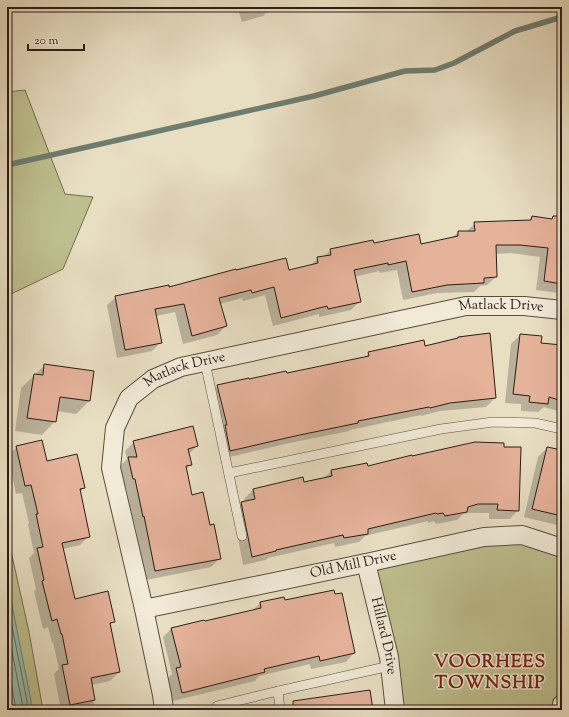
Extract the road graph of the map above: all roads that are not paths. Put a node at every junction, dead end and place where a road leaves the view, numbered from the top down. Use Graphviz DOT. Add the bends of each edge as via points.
graph roads {
  1 [pos="562,310"];
  2 [pos="205,362"];
  3 [pos="562,429"];
  4 [pos="229,473"];
  5 [pos="242,536"];
  6 [pos="562,548"];
  7 [pos="366,563"];
  8 [pos="144,609"];
  9 [pos="390,666"];
  10 [pos="278,691"];
  11 [pos="562,704"];
  12 [pos="217,706"];
  13 [pos="164,710"];
  14 [pos="280,710"];
  15 [pos="395,710"];
  16 [pos="561,710"];
  1 -- 2 [label="street, Matlack Drive" via="524,306 466,306"];
  2 -- 4 [label="lane"];
  2 -- 8 [label="street, Matlack Drive" via="181,367 152,378 129,398 115,428 111,468"];
  3 -- 4 [label="lane" via="535,423 493,422 441,429"];
  4 -- 5 [label="lane"];
  6 -- 7 [label="street, Old Mill Drive" via="522,535 484,537"];
  7 -- 8 [label="street, Old Mill Drive"];
  7 -- 9 [label="street, Hillard Drive"];
  8 -- 13 [label="street, Matlack Drive"];
  9 -- 10 [label="lane"];
  9 -- 15 [label="street, Hillard Drive"];
  10 -- 12 [label="lane"];
  10 -- 14 [label="lane"];
  11 -- 16 [label="street"];
}
